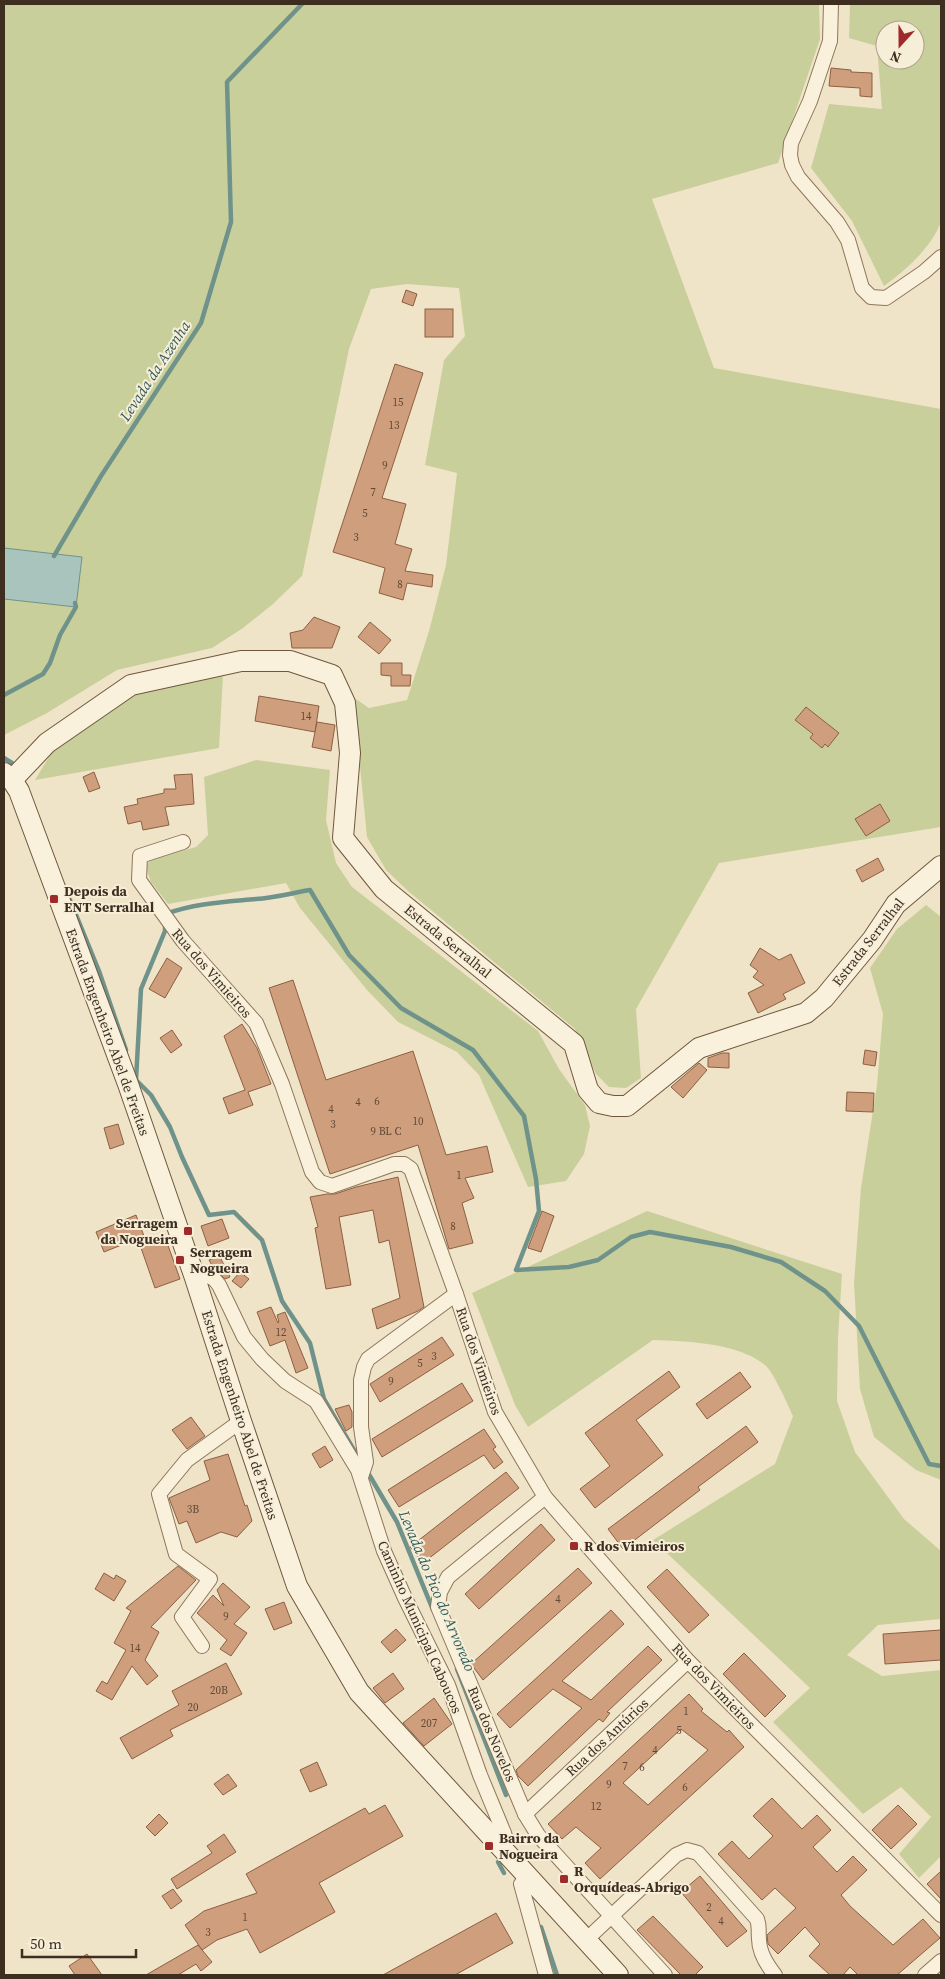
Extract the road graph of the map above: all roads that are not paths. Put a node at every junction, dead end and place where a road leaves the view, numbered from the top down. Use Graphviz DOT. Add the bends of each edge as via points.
graph roads {
  1 [pos="831,4"];
  2 [pos="941,257"];
  3 [pos="12,775"];
  4 [pos="184,842"];
  5 [pos="941,866"];
  6 [pos="195,1278"];
  7 [pos="456,1294"];
  8 [pos="241,1421"];
  9 [pos="361,1477"];
  10 [pos="545,1497"];
  11 [pos="202,1646"];
  12 [pos="688,1661"];
  13 [pos="525,1814"];
  14 [pos="503,1850"];
  15 [pos="527,1877"];
  16 [pos="941,1915"];
  17 [pos="610,1917"];
  18 [pos="586,1940"];
  19 [pos="941,1961"];
  20 [pos="546,1975"];
  21 [pos="618,1975"];
  22 [pos="665,1975"];
  23 [pos="775,1975"];
  24 [pos="925,1975"];
  1 -- 2 [label="street" via="830,41 810,101 791,143 792,165 798,178 837,222 848,240 862,288 871,297 886,298"];
  3 -- 5 [label="main road, Estrada Serralhal" via="47,743 131,685 241,661 290,661 332,675 345,703 350,753 343,838 384,889 574,1044 588,1090 599,1102 613,1106 627,1106 700,1048 806,1013 824,998 872,940 896,904"];
  3 -- 6 [label="main road, Estrada Engenheiro Abel de Freitas" via="128,1084"];
  4 -- 7 [label="street, Rua dos Vimieiros" via="140,856 139,880 183,941 256,1023 282,1084 312,1172 320,1182 332,1186 394,1164 404,1164 411,1169"];
  6 -- 8 [label="main road, Estrada Engenheiro Abel de Freitas"];
  6 -- 9 [label="street, Caminho Municipal Caboucos" via="206,1275 214,1278 244,1337 285,1381 316,1401"];
  7 -- 9 [label="street" via="368,1359 361,1380 361,1427 366,1462"];
  7 -- 10 [label="street, Rua dos Vimieiros" via="495,1412"];
  8 -- 11 [label="street" via="187,1460 159,1494 176,1554 210,1579 182,1617"];
  8 -- 14 [label="main road, Estrada Engenheiro Abel de Freitas" via="296,1586 359,1692"];
  9 -- 14 [label="street, Caminho Municipal Caboucos" via="384,1551 448,1685 504,1833"];
  10 -- 12 [label="street, Rua dos Vimieiros"];
  10 -- 13 [label="street, Rua dos Novelos" via="448,1577 440,1592 438,1607"];
  12 -- 13 [label="street, Rua dos Antúrios"];
  12 -- 16 [label="street, Rua dos Vimieiros"];
  13 -- 17 [label="street, Rua dos Novelos" via="538,1835"];
  14 -- 15 [label="main road, Estrada Engenheiro Abel de Freitas"];
  15 -- 18 [label="main road, Estrada Engenheiro Abel de Freitas"];
  15 -- 20 [label="street" via="521,1884"];
  17 -- 18 [label="street"];
  17 -- 22 [label="street, Rua dos Novelos"];
  17 -- 23 [label="street" via="676,1855 687,1850 698,1854 757,1919 762,1955"];
  18 -- 21 [label="main road, Estrada Engenheiro Abel de Freitas"];
  19 -- 24 [label="street"];
}
